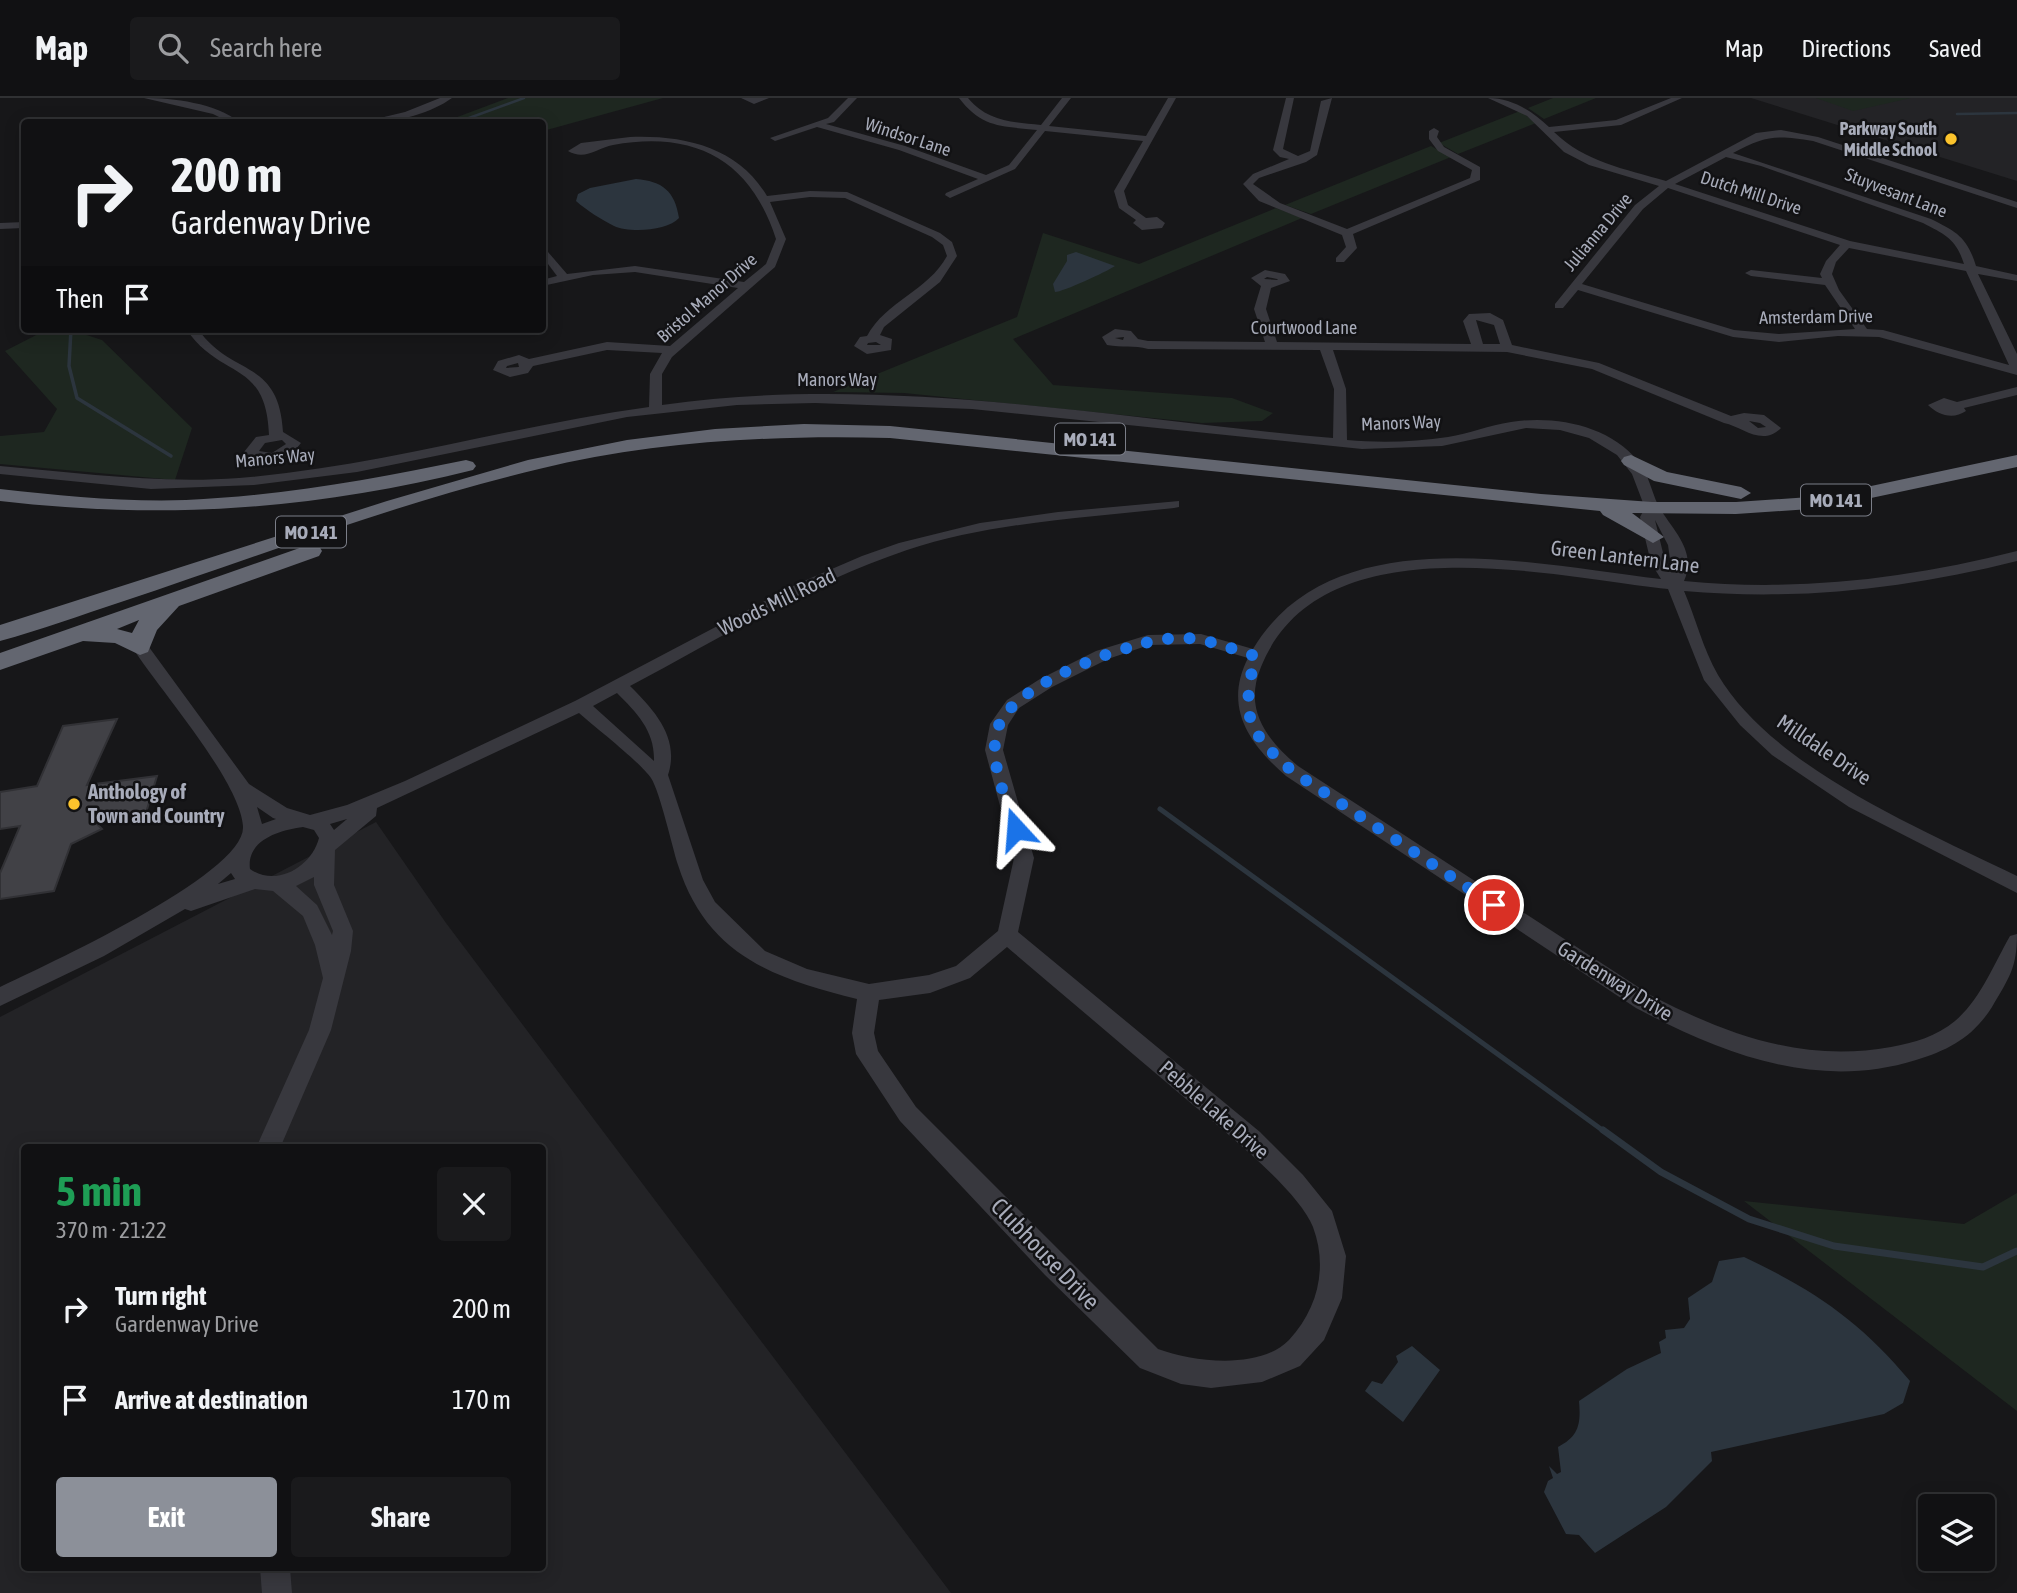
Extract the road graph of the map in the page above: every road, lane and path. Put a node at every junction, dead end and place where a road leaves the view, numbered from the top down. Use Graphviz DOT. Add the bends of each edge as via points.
graph roads {
  1 [pos="148,98"];
  2 [pos="448,98"];
  3 [pos="745,98"];
  4 [pos="765,98"];
  5 [pos="853,98"];
  6 [pos="963,98"];
  7 [pos="1067,98"];
  8 [pos="1172,98"];
  9 [pos="1290,98"];
  10 [pos="1328,98"];
  11 [pos="1492,98"];
  12 [pos="1678,98"];
  13 [pos="979,116"];
  14 [pos="229,119"];
  15 [pos="383,119"];
  16 [pos="992,121"];
  17 [pos="818,125"];
  18 [pos="1045,129"];
  19 [pos="1441,129"];
  20 [pos="1548,130"];
  21 [pos="775,138"];
  22 [pos="1150,139"];
  23 [pos="593,147"];
  24 [pos="1723,153"];
  25 [pos="1303,160"];
  26 [pos="988,179"];
  27 [pos="1666,184"];
  28 [pos="950,195"];
  29 [pos="762,200"];
  30 [pos="2017,205"];
  31 [pos="1142,219"];
  32 [pos="21,225"];
  33 [pos="0,226"];
  34 [pos="1346,233"];
  35 [pos="1847,244"];
  36 [pos="546,253"];
  37 [pos="1339,260"];
  38 [pos="1972,271"];
  39 [pos="1751,273"];
  40 [pos="564,278"];
  41 [pos="2017,278"];
  42 [pos="546,282"];
  43 [pos="1828,282"];
  44 [pos="1267,284"];
  45 [pos="747,286"];
  46 [pos="1576,286"];
  47 [pos="1559,306"];
  48 [pos="1863,332"];
  49 [pos="195,333"];
  50 [pos="872,338"];
  51 [pos="1131,341"];
  52 [pos="1272,345"];
  53 [pos="1325,345"];
  54 [pos="1478,346"];
  55 [pos="1507,348"];
  56 [pos="671,351"];
  57 [pos="528,363"];
  58 [pos="2017,371"];
  59 [pos="2017,391"];
  60 [pos="1956,406"];
  61 [pos="655,409"];
  62 [pos="1741,421"];
  63 [pos="275,436"];
  64 [pos="1340,443"];
  65 [pos="2017,444"];
  66 [pos="627,446"];
  67 [pos="533,452"];
  68 [pos="270,457"];
  69 [pos="2017,461"];
  70 [pos="1634,466"];
  71 [pos="0,470"];
  72 [pos="265,480"];
  73 [pos="1741,493"];
  74 [pos="0,495"];
  75 [pos="1602,498"];
  76 [pos="1650,501"];
  77 [pos="1174,503"];
  78 [pos="1706,509"];
  79 [pos="1662,536"];
  80 [pos="2017,556"];
  81 [pos="1674,585"];
  82 [pos="176,601"];
  83 [pos="0,618"];
  84 [pos="0,634"];
  85 [pos="67,640"];
  86 [pos="140,648"];
  87 [pos="1255,656"];
  88 [pos="0,662"];
  89 [pos="619,685"];
  90 [pos="581,705"];
  91 [pos="659,775"];
  92 [pos="409,786"];
  93 [pos="242,789"];
  94 [pos="308,820"];
  95 [pos="246,845"];
  96 [pos="327,849"];
  97 [pos="254,882"];
  98 [pos="276,883"];
  99 [pos="2017,885"];
  100 [pos="151,919"];
  101 [pos="1007,935"];
  102 [pos="2017,942"];
  103 [pos="333,976"];
  104 [pos="869,993"];
  105 [pos="0,997"];
  106 [pos="270,1144"];
  107 [pos="1315,1331"];
  108 [pos="275,1571"];
  109 [pos="277,1593"];
  1 -- 14 [label="street"];
  2 -- 15 [label="street"];
  3 -- 4 [label="street"];
  5 -- 17 [label="street" via="838,116"];
  6 -- 13 [label="street"];
  7 -- 18 [label="street"];
  8 -- 22 [label="street"];
  9 -- 25 [label="street" via="1278,150"];
  10 -- 25 [label="street" via="1317,149"];
  11 -- 20 [label="street, Dutch Mill Drive" via="1530,114"];
  12 -- 20 [label="street" via="1611,125"];
  13 -- 16 [label="street"];
  13 -- 16 [label="street" via="968,122"];
  16 -- 18 [label="street"];
  17 -- 21 [label="street"];
  17 -- 26 [label="street, Windsor Lane"];
  18 -- 22 [label="street"];
  18 -- 26 [label="street" via="1012,167"];
  19 -- 34 [label="street" via="1432,137 1435,145 1477,169 1479,176"];
  20 -- 27 [label="street, Dutch Mill Drive" via="1582,159"];
  22 -- 31 [label="street" via="1119,191 1123,206"];
  23 -- 29 [label="street, Bristol Manor Drive" via="630,139 687,145 731,162 749,177"];
  24 -- 27 [label="street, Julianna Drive"];
  24 -- 30 [label="street, Julianna Drive" via="1759,135 1815,139"];
  24 -- 38 [label="street, Stuyvesant Lane" via="1939,227 1964,246"];
  25 -- 34 [label="street" via="1256,176 1249,189 1266,201"];
  26 -- 28 [label="street"];
  27 -- 35 [label="street, Dutch Mill Drive"];
  27 -- 46 [label="street, Julianna Drive" via="1639,207"];
  29 -- 45 [label="street, Bristol Manor Drive" via="780,243 771,265"];
  29 -- 50 [label="street" via="847,195 948,244 952,256 946,269 886,318"];
  32 -- 33 [label="street"];
  34 -- 37 [label="street" via="1352,248"];
  35 -- 38 [label="street, Dutch Mill Drive"];
  35 -- 43 [label="street" via="1827,268"];
  36 -- 40 [label="street"];
  38 -- 41 [label="street, Dutch Mill Drive"];
  38 -- 58 [label="street, Stuyvesant Lane"];
  39 -- 43 [label="street"];
  40 -- 42 [label="street"];
  40 -- 45 [label="street" via="654,270"];
  43 -- 48 [label="street"];
  44 -- 52 [label="street" via="1260,309"];
  45 -- 56 [label="street, Bristol Manor Drive"];
  46 -- 47 [label="street, Julianna Drive"];
  46 -- 48 [label="street, Amsterdam Drive" via="1754,337"];
  48 -- 58 [label="street, Amsterdam Drive"];
  49 -- 63 [label="street" via="208,349 246,370 265,387 276,411"];
  51 -- 52 [label="street, Courtwood Lane" via="1148,345"];
  52 -- 53 [label="street, Courtwood Lane"];
  53 -- 54 [label="street, Courtwood Lane"];
  53 -- 64 [label="street" via="1340,388"];
  54 -- 55 [label="street, Courtwood Lane"];
  54 -- 55 [label="street" via="1469,321 1483,315 1499,323"];
  55 -- 62 [label="street, Courtwood Lane" via="1595,366"];
  56 -- 57 [label="street" via="607,346"];
  56 -- 61 [label="street, Bristol Manor Drive" via="656,374"];
  59 -- 60 [label="street"];
  61 -- 64 [label="street, Manors Way" via="735,401 874,399"];
  61 -- 72 [label="street, Manors Way" via="366,466"];
  63 -- 68 [label="street" via="289,437 293,443"];
  63 -- 68 [label="street" via="251,448 253,455"];
  64 -- 70 [label="street, Manors Way" via="1425,444 1536,424 1563,426 1598,437"];
  65 -- 73 [label="highway, MO 141" via="1860,479"];
  66 -- 75 [label="highway, MO 141" via="761,432 890,432"];
  66 -- 82 [label="highway" via="506,480"];
  66 -- 84 [label="highway, MO 141" via="535,464 442,490"];
  67 -- 74 [label="highway" via="349,489 227,504 103,505"];
  67 -- 75 [label="highway, MO 141" via="624,434 712,424 884,420"];
  67 -- 83 [label="highway, MO 141" via="424,482"];
  68 -- 72 [label="street"];
  69 -- 78 [label="highway, MO 141" via="1838,500"];
  70 -- 73 [label="highway" via="1669,479"];
  70 -- 75 [label="highway" via="1629,484"];
  70 -- 76 [label="street"];
  71 -- 72 [label="street, Manors Way" via="148,484"];
  73 -- 76 [label="highway, MO 141"];
  75 -- 76 [label="highway, MO 141"];
  75 -- 79 [label="highway"];
  76 -- 78 [label="highway, MO 141"];
  76 -- 79 [label="street, Milldale Drive" via="1647,517"];
  77 -- 89 [label="street, Woods Mill Road" via="1033,519 874,556 723,626"];
  78 -- 79 [label="highway"];
  79 -- 81 [label="street, Milldale Drive" via="1661,568"];
  80 -- 81 [label="street, Green Lantern Lane" via="1852,589 1755,591"];
  81 -- 87 [label="street, Green Lantern Lane" via="1477,562 1397,568 1314,596 1280,623"];
  81 -- 99 [label="street, Milldale Drive" via="1702,664 1759,733 1843,794"];
  82 -- 85 [label="highway"];
  82 -- 86 [label="highway" via="146,626"];
  85 -- 86 [label="highway" via="116,635"];
  85 -- 88 [label="highway"];
  86 -- 93 [label="street"];
  87 -- 101 [label="street" via="1201,639 1148,640 1102,655 1013,704 999,724 994,750 1024,858"];
  87 -- 102 [label="street, Gardenway Drive" via="1247,694 1254,732 1292,771 1644,1002 1723,1041 1804,1062 1859,1064 1914,1051 1966,1026"];
  89 -- 90 [label="street, Woods Mill Road"];
  89 -- 91 [label="street" via="648,712 657,728 665,762"];
  90 -- 91 [label="street"];
  90 -- 92 [label="street, Woods Mill Road"];
  91 -- 104 [label="street" via="693,880 708,908 729,931 758,957 804,978"];
  92 -- 94 [label="street, Woods Mill Road" via="354,811"];
  92 -- 96 [label="street, Woods Mill Road" via="361,816"];
  93 -- 94 [label="street" via="280,813"];
  93 -- 95 [label="street" via="253,827"];
  94 -- 95 [label="street" via="269,828"];
  94 -- 96 [label="street" via="326,830"];
  95 -- 97 [label="street" via="239,858 241,873"];
  95 -- 100 [label="street" via="213,879"];
  96 -- 98 [label="street" via="311,869"];
  96 -- 103 [label="street" via="324,884 343,931"];
  97 -- 98 [label="street"];
  97 -- 100 [label="street"];
  98 -- 103 [label="street" via="301,897 312,912"];
  100 -- 105 [label="street"];
  101 -- 104 [label="street" via="963,972 930,984"];
  101 -- 107 [label="street, Pebble Lake Drive" via="1252,1140 1309,1201 1323,1219 1333,1256 1329,1298"];
  103 -- 106 [label="street" via="320,1030"];
  104 -- 107 [label="street, Clubhouse Drive" via="863,1033 867,1055 908,1114 1149,1359 1203,1374 1262,1369 1291,1357"];
  108 -- 109 [label="street"];
}
